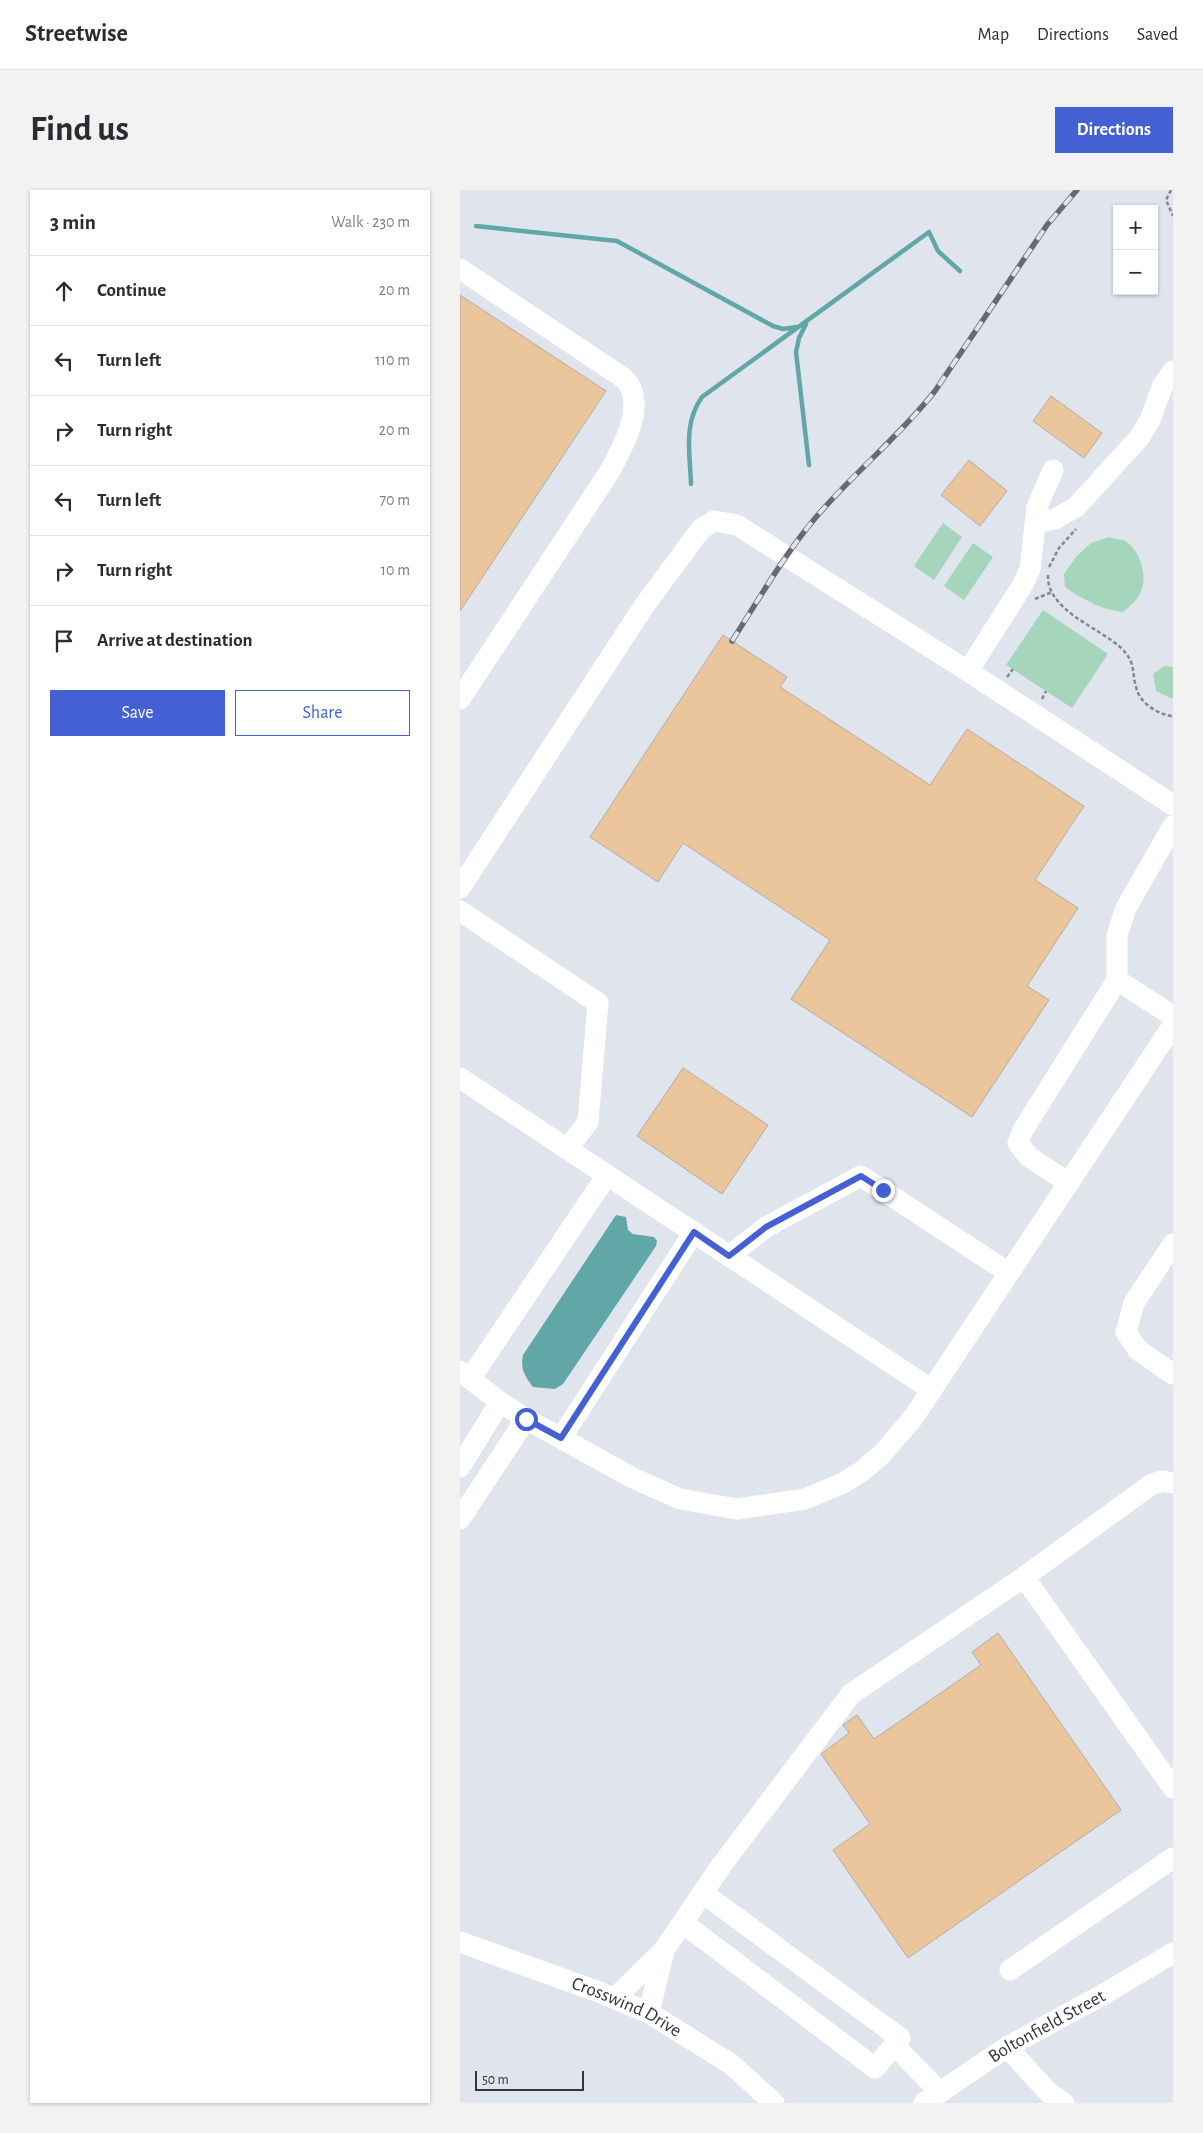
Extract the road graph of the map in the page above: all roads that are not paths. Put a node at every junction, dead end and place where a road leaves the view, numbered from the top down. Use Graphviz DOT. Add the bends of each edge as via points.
graph roads {
  1 [pos="460,269"];
  2 [pos="1173,371"];
  3 [pos="1053,470"];
  4 [pos="1035,523"];
  5 [pos="968,671"];
  6 [pos="460,699"];
  7 [pos="1173,804"];
  8 [pos="1173,826"];
  9 [pos="460,888"];
  10 [pos="460,911"];
  11 [pos="1117,980"];
  12 [pos="1173,1016"];
  13 [pos="1173,1025"];
  14 [pos="460,1078"];
  15 [pos="567,1149"];
  16 [pos="607,1176"];
  17 [pos="1069,1183"];
  18 [pos="694,1232"];
  19 [pos="1173,1244"];
  20 [pos="729,1256"];
  21 [pos="1009,1273"];
  22 [pos="1173,1374"];
  23 [pos="465,1375"];
  24 [pos="932,1390"];
  25 [pos="500,1402"];
  26 [pos="526,1419"];
  27 [pos="561,1438"];
  28 [pos="460,1467"];
  29 [pos="1173,1483"];
  30 [pos="460,1520"];
  31 [pos="1024,1577"];
  32 [pos="1173,1788"];
  33 [pos="1173,1858"];
  34 [pos="703,1893"];
  35 [pos="683,1923"];
  36 [pos="460,1942"];
  37 [pos="664,1950"];
  38 [pos="1173,1953"];
  39 [pos="1010,1970"];
  40 [pos="615,1998"];
  41 [pos="649,2012"];
  42 [pos="894,2046"];
  43 [pos="1007,2047"];
  44 [pos="932,2097"];
  45 [pos="1049,2100"];
  46 [pos="774,2103"];
  1 -- 6 [label="street" via="613,371 627,382 633,393 633,411 626,440 610,471"];
  2 -- 4 [label="street" via="1162,387 1150,420 1139,438 1076,507 1055,519"];
  3 -- 4 [label="street" via="1037,506"];
  4 -- 5 [label="street" via="1030,569"];
  5 -- 7 [label="street"];
  5 -- 9 [label="street" via="737,525 714,521 701,529 644,606"];
  8 -- 11 [label="street" via="1126,908 1117,935"];
  10 -- 15 [label="street" via="598,1003 588,1122"];
  11 -- 12 [label="street"];
  11 -- 17 [label="street" via="1018,1143 1028,1156"];
  13 -- 17 [label="street"];
  14 -- 15 [label="street"];
  15 -- 16 [label="street"];
  16 -- 18 [label="street"];
  16 -- 23 [label="street"];
  17 -- 21 [label="street"];
  18 -- 20 [label="street"];
  18 -- 27 [label="street"];
  19 -- 22 [label="street" via="1134,1303 1126,1332 1138,1350"];
  20 -- 21 [label="street" via="766,1227 861,1176"];
  20 -- 24 [label="street"];
  21 -- 24 [label="street"];
  23 -- 25 [label="street"];
  24 -- 27 [label="street" via="882,1454 843,1483 805,1499 737,1509 680,1499 633,1478"];
  25 -- 26 [label="street"];
  25 -- 28 [label="street"];
  26 -- 27 [label="street"];
  26 -- 30 [label="street"];
  29 -- 31 [label="street" via="1164,1480 1152,1484"];
  31 -- 32 [label="street"];
  31 -- 34 [label="street" via="851,1694"];
  33 -- 39 [label="street"];
  34 -- 35 [label="street"];
  34 -- 42 [label="street" via="900,2038"];
  35 -- 37 [label="street"];
  35 -- 42 [label="street" via="875,2068"];
  36 -- 40 [label="street, Crosswind Drive"];
  37 -- 40 [label="street"];
  37 -- 41 [label="street"];
  38 -- 43 [label="street, Boltonfield Street"];
  40 -- 41 [label="street, Crosswind Drive"];
  41 -- 46 [label="street, Crosswind Drive" via="730,2064"];
  42 -- 44 [label="street"];
  43 -- 44 [label="street, Boltonfield Street"];
  43 -- 45 [label="street"];
}
